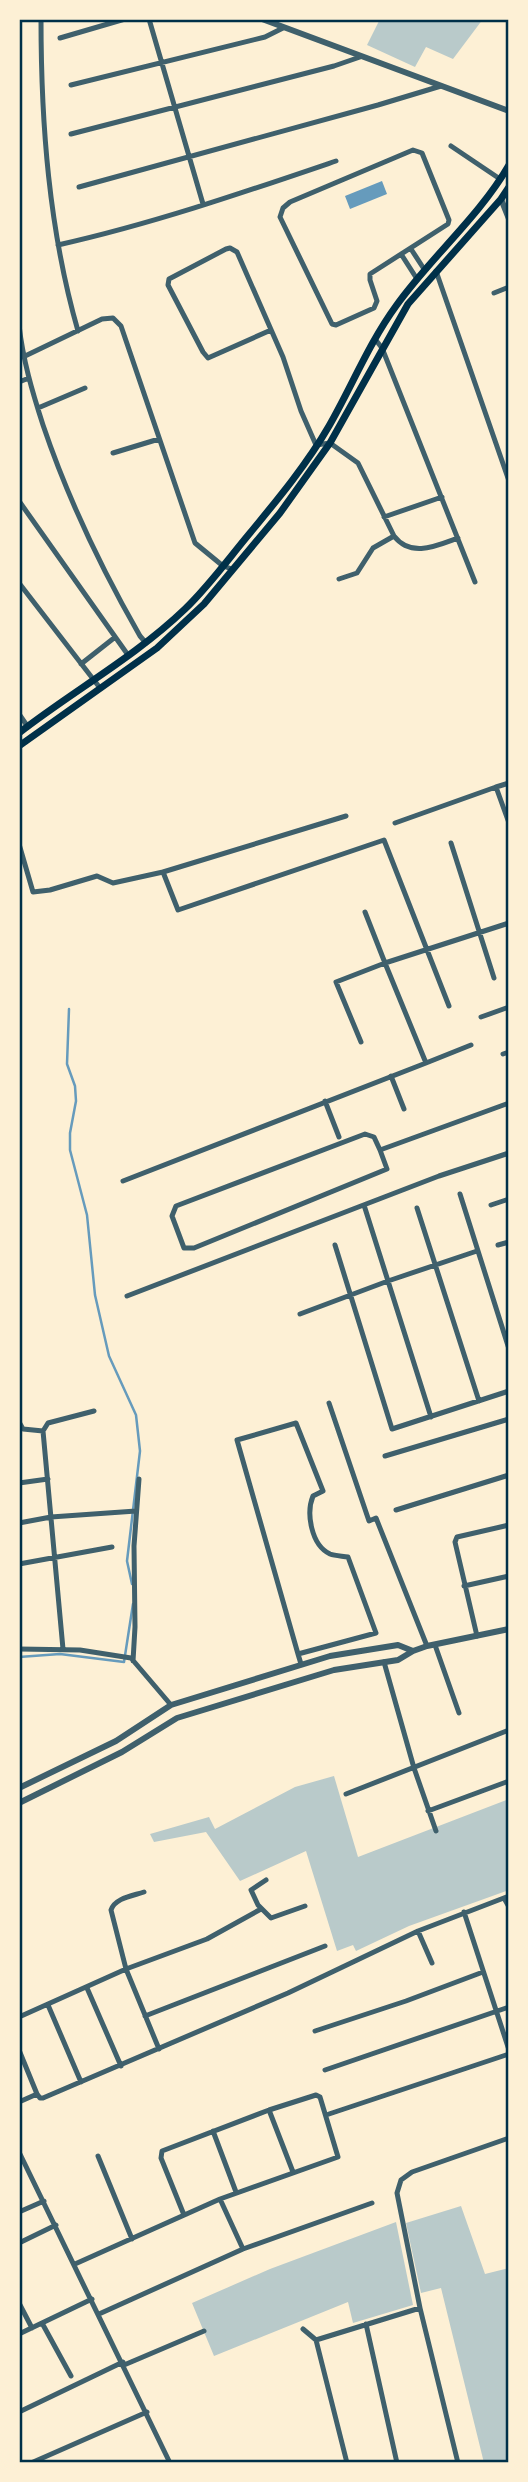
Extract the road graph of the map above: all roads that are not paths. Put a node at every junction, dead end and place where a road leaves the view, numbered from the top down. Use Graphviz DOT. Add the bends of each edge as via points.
graph roads {
  1 [pos="41,19"];
  2 [pos="125,19"];
  3 [pos="149,19"];
  4 [pos="262,19"];
  5 [pos="283,28"];
  6 [pos="60,38"];
  7 [pos="360,57"];
  8 [pos="161,63"];
  9 [pos="71,85"];
  10 [pos="441,86"];
  11 [pos="174,107"];
  12 [pos="509,110"];
  13 [pos="71,134"];
  14 [pos="451,146"];
  15 [pos="188,158"];
  16 [pos="336,161"];
  17 [pos="509,165"];
  18 [pos="500,179"];
  19 [pos="79,187"];
  20 [pos="509,187"];
  21 [pos="501,199"];
  22 [pos="203,204"];
  23 [pos="509,219"];
  24 [pos="58,246"];
  25 [pos="411,249"];
  26 [pos="401,254"];
  27 [pos="424,269"];
  28 [pos="436,271"];
  29 [pos="417,279"];
  30 [pos="509,287"];
  31 [pos="494,293"];
  32 [pos="19,325"];
  33 [pos="271,330"];
  34 [pos="78,331"];
  35 [pos="374,339"];
  36 [pos="382,348"];
  37 [pos="23,357"];
  38 [pos="29,378"];
  39 [pos="19,382"];
  40 [pos="85,388"];
  41 [pos="38,408"];
  42 [pos="159,439"];
  43 [pos="330,443"];
  44 [pos="316,444"];
  45 [pos="113,453"];
  46 [pos="509,481"];
  47 [pos="442,497"];
  48 [pos="19,501"];
  49 [pos="384,517"];
  50 [pos="394,536"];
  51 [pos="458,538"];
  52 [pos="223,566"];
  53 [pos="232,569"];
  54 [pos="339,579"];
  55 [pos="475,582"];
  56 [pos="19,583"];
  57 [pos="114,638"];
  58 [pos="146,643"];
  59 [pos="128,655"];
  60 [pos="81,664"];
  61 [pos="93,679"];
  62 [pos="100,688"];
  63 [pos="19,715"];
  64 [pos="28,727"];
  65 [pos="19,733"];
  66 [pos="19,746"];
  67 [pos="509,783"];
  68 [pos="496,787"];
  69 [pos="346,816"];
  70 [pos="395,823"];
  71 [pos="509,823"];
  72 [pos="451,843"];
  73 [pos="19,844"];
  74 [pos="163,872"];
  75 [pos="365,912"];
  76 [pos="509,923"];
  77 [pos="479,933"];
  78 [pos="427,951"];
  79 [pos="385,963"];
  80 [pos="494,978"];
  81 [pos="449,1006"];
  82 [pos="509,1007"];
  83 [pos="481,1017"];
  84 [pos="361,1042"];
  85 [pos="471,1045"];
  86 [pos="426,1063"];
  87 [pos="391,1076"];
  88 [pos="326,1101"];
  89 [pos="509,1103"];
  90 [pos="404,1109"];
  91 [pos="340,1137"];
  92 [pos="380,1150"];
  93 [pos="509,1153"];
  94 [pos="123,1181"];
  95 [pos="460,1194"];
  96 [pos="509,1199"];
  97 [pos="364,1205"];
  98 [pos="491,1205"];
  99 [pos="417,1208"];
  100 [pos="509,1242"];
  101 [pos="335,1245"];
  102 [pos="498,1245"];
  103 [pos="477,1251"];
  104 [pos="436,1266"];
  105 [pos="388,1281"];
  106 [pos="351,1296"];
  107 [pos="127,1297"];
  108 [pos="300,1314"];
  109 [pos="509,1349"];
  110 [pos="509,1391"];
  111 [pos="479,1401"];
  112 [pos="329,1403"];
  113 [pos="94,1411"];
  114 [pos="431,1417"];
  115 [pos="509,1419"];
  116 [pos="19,1422"];
  117 [pos="43,1431"];
  118 [pos="385,1456"];
  119 [pos="509,1475"];
  120 [pos="48,1479"];
  121 [pos="139,1479"];
  122 [pos="19,1483"];
  123 [pos="396,1510"];
  124 [pos="133,1511"];
  125 [pos="51,1517"];
  126 [pos="19,1523"];
  127 [pos="509,1525"];
  128 [pos="112,1548"];
  129 [pos="55,1559"];
  130 [pos="19,1564"];
  131 [pos="509,1576"];
  132 [pos="464,1586"];
  133 [pos="509,1629"];
  134 [pos="376,1633"];
  135 [pos="477,1636"];
  136 [pos="431,1646"];
  137 [pos="379,1648"];
  138 [pos="19,1649"];
  139 [pos="63,1649"];
  140 [pos="412,1651"];
  141 [pos="298,1654"];
  142 [pos="132,1660"];
  143 [pos="384,1662"];
  144 [pos="301,1664"];
  145 [pos="171,1705"];
  146 [pos="459,1713"];
  147 [pos="177,1718"];
  148 [pos="509,1730"];
  149 [pos="414,1768"];
  150 [pos="509,1781"];
  151 [pos="19,1788"];
  152 [pos="346,1794"];
  153 [pos="19,1803"];
  154 [pos="428,1811"];
  155 [pos="436,1831"];
  156 [pos="266,1880"];
  157 [pos="144,1892"];
  158 [pos="506,1897"];
  159 [pos="305,1906"];
  160 [pos="509,1908"];
  161 [pos="261,1909"];
  162 [pos="464,1912"];
  163 [pos="418,1931"];
  164 [pos="325,1946"];
  165 [pos="432,1963"];
  166 [pos="126,1969"];
  167 [pos="483,1972"];
  168 [pos="87,1987"];
  169 [pos="48,2005"];
  170 [pos="509,2007"];
  171 [pos="496,2011"];
  172 [pos="145,2016"];
  173 [pos="19,2017"];
  174 [pos="315,2031"];
  175 [pos="159,2049"];
  176 [pos="19,2050"];
  177 [pos="509,2052"];
  178 [pos="121,2066"];
  179 [pos="325,2070"];
  180 [pos="81,2082"];
  181 [pos="37,2094"];
  182 [pos="19,2102"];
  183 [pos="269,2110"];
  184 [pos="329,2113"];
  185 [pos="213,2131"];
  186 [pos="509,2138"];
  187 [pos="19,2152"];
  188 [pos="98,2156"];
  189 [pos="293,2172"];
  190 [pos="236,2192"];
  191 [pos="220,2199"];
  192 [pos="44,2201"];
  193 [pos="373,2203"];
  194 [pos="19,2212"];
  195 [pos="184,2215"];
  196 [pos="56,2225"];
  197 [pos="132,2239"];
  198 [pos="19,2243"];
  199 [pos="243,2249"];
  200 [pos="75,2264"];
  201 [pos="92,2299"];
  202 [pos="19,2302"];
  203 [pos="420,2308"];
  204 [pos="99,2314"];
  205 [pos="42,2323"];
  206 [pos="366,2324"];
  207 [pos="32,2328"];
  208 [pos="303,2329"];
  209 [pos="204,2331"];
  210 [pos="19,2334"];
  211 [pos="316,2340"];
  212 [pos="123,2364"];
  213 [pos="71,2376"];
  214 [pos="19,2412"];
  215 [pos="147,2412"];
  216 [pos="31,2463"];
  217 [pos="170,2463"];
  218 [pos="347,2463"];
  219 [pos="397,2463"];
  220 [pos="458,2463"];
  1 -- 24 [label="street" via="45,146"];
  2 -- 6 [label="street"];
  3 -- 8 [label="street"];
  4 -- 5 [label="street"];
  5 -- 7 [label="street"];
  5 -- 8 [label="street" via="265,37"];
  7 -- 10 [label="street"];
  7 -- 11 [label="street"];
  8 -- 9 [label="street"];
  8 -- 11 [label="street"];
  10 -- 12 [label="street"];
  10 -- 15 [label="street"];
  11 -- 13 [label="street"];
  11 -- 15 [label="street"];
  14 -- 18 [label="street"];
  15 -- 19 [label="street"];
  15 -- 22 [label="street"];
  16 -- 22 [label="street"];
  17 -- 18 [label="main road"];
  18 -- 27 [label="main road"];
  20 -- 21 [label="main road"];
  21 -- 23 [label="street"];
  21 -- 28 [label="main road"];
  22 -- 24 [label="street"];
  24 -- 34 [label="street"];
  25 -- 26 [label="street"];
  25 -- 26 [label="street" via="449,220 418,150 283,208 280,217 332,324 374,308 377,301 370,274"];
  25 -- 27 [label="street"];
  26 -- 29 [label="street"];
  27 -- 29 [label="main road"];
  28 -- 36 [label="main road" via="408,304"];
  28 -- 46 [label="street"];
  29 -- 35 [label="main road"];
  30 -- 31 [label="street"];
  32 -- 37 [label="street"];
  33 -- 33 [label="street" via="208,358 168,285 169,279 234,249"];
  33 -- 44 [label="street"];
  34 -- 37 [label="street"];
  34 -- 42 [label="street" via="108,317 121,326"];
  35 -- 36 [label="street"];
  35 -- 44 [label="main road"];
  36 -- 43 [label="main road"];
  36 -- 47 [label="street"];
  37 -- 38 [label="street"];
  38 -- 39 [label="street"];
  38 -- 41 [label="street"];
  40 -- 41 [label="street"];
  41 -- 58 [label="street" via="67,491 102,570"];
  42 -- 45 [label="street"];
  42 -- 52 [label="street" via="195,543"];
  43 -- 44 [label="street"];
  43 -- 49 [label="street" via="358,463"];
  43 -- 53 [label="main road" via="280,513"];
  44 -- 52 [label="main road"];
  47 -- 49 [label="street"];
  47 -- 51 [label="street"];
  48 -- 57 [label="street"];
  49 -- 50 [label="street"];
  50 -- 51 [label="street" via="403,546 419,549"];
  50 -- 54 [label="street" via="373,548 357,573"];
  51 -- 55 [label="street"];
  52 -- 53 [label="street"];
  52 -- 58 [label="main road" via="186,608"];
  53 -- 62 [label="main road" via="158,648"];
  56 -- 60 [label="street"];
  57 -- 59 [label="street"];
  57 -- 60 [label="street"];
  58 -- 59 [label="main road"];
  59 -- 61 [label="main road"];
  60 -- 61 [label="street"];
  61 -- 62 [label="street"];
  61 -- 64 [label="main road"];
  62 -- 66 [label="main road"];
  63 -- 64 [label="street"];
  64 -- 65 [label="main road"];
  67 -- 68 [label="street"];
  68 -- 70 [label="street"];
  68 -- 71 [label="street"];
  69 -- 74 [label="street"];
  72 -- 77 [label="street"];
  73 -- 74 [label="street" via="33,892 97,876 113,883"];
  74 -- 78 [label="street" via="178,910 384,840"];
  75 -- 79 [label="street"];
  76 -- 77 [label="street"];
  77 -- 78 [label="street"];
  77 -- 80 [label="street"];
  78 -- 79 [label="street"];
  78 -- 81 [label="street"];
  79 -- 84 [label="street" via="336,982"];
  79 -- 86 [label="street"];
  82 -- 83 [label="street"];
  85 -- 86 [label="street"];
  86 -- 87 [label="street"];
  87 -- 88 [label="street"];
  87 -- 90 [label="street"];
  88 -- 91 [label="street"];
  88 -- 94 [label="street"];
  89 -- 92 [label="street"];
  92 -- 92 [label="street" via="387,1169 194,1248 184,1248 172,1216 176,1206 365,1134 374,1137"];
  93 -- 97 [label="street"];
  95 -- 103 [label="street"];
  96 -- 98 [label="street"];
  97 -- 105 [label="street"];
  97 -- 107 [label="street"];
  99 -- 104 [label="street"];
  100 -- 102 [label="street"];
  101 -- 106 [label="street"];
  103 -- 104 [label="street"];
  103 -- 109 [label="street"];
  104 -- 105 [label="street"];
  104 -- 111 [label="street"];
  105 -- 106 [label="street"];
  105 -- 114 [label="street"];
  106 -- 108 [label="street"];
  106 -- 114 [label="street" via="392,1429"];
  110 -- 111 [label="street"];
  111 -- 114 [label="street"];
  112 -- 136 [label="street" via="369,1521 376,1518"];
  113 -- 117 [label="street" via="48,1423"];
  115 -- 118 [label="street"];
  116 -- 117 [label="street" via="23,1429"];
  117 -- 120 [label="street"];
  119 -- 123 [label="street"];
  120 -- 122 [label="street"];
  120 -- 125 [label="street"];
  121 -- 124 [label="street"];
  124 -- 125 [label="street"];
  124 -- 142 [label="street"];
  125 -- 126 [label="street"];
  125 -- 129 [label="street"];
  127 -- 132 [label="street" via="457,1537 454,1548"];
  128 -- 129 [label="street"];
  129 -- 130 [label="street"];
  129 -- 139 [label="street"];
  131 -- 132 [label="street"];
  132 -- 135 [label="street"];
  133 -- 135 [label="street"];
  134 -- 137 [label="street"];
  134 -- 141 [label="street"];
  134 -- 141 [label="street" via="348,1557 330,1554 312,1530 308,1509 313,1496 323,1491 296,1423 237,1440"];
  135 -- 136 [label="street"];
  136 -- 140 [label="street"];
  136 -- 146 [label="street"];
  137 -- 140 [label="street" via="398,1645"];
  137 -- 144 [label="street"];
  138 -- 139 [label="street"];
  139 -- 142 [label="street"];
  140 -- 143 [label="street"];
  141 -- 144 [label="street"];
  142 -- 145 [label="street"];
  143 -- 147 [label="street" via="334,1670"];
  143 -- 149 [label="street"];
  144 -- 145 [label="street"];
  145 -- 147 [label="street"];
  145 -- 151 [label="street" via="116,1741"];
  147 -- 153 [label="street" via="122,1752"];
  148 -- 149 [label="street"];
  149 -- 152 [label="street"];
  149 -- 154 [label="street"];
  150 -- 154 [label="street"];
  154 -- 155 [label="street"];
  156 -- 161 [label="street" via="251,1889"];
  157 -- 166 [label="street" via="120,1900 111,1910"];
  158 -- 160 [label="street"];
  158 -- 162 [label="street"];
  159 -- 161 [label="street" via="271,1919"];
  161 -- 166 [label="street" via="208,1939"];
  162 -- 163 [label="street"];
  162 -- 167 [label="street"];
  163 -- 165 [label="street"];
  163 -- 175 [label="street"];
  164 -- 172 [label="street"];
  166 -- 168 [label="street"];
  166 -- 172 [label="street"];
  167 -- 171 [label="street"];
  167 -- 174 [label="street"];
  168 -- 169 [label="street"];
  168 -- 178 [label="street"];
  169 -- 173 [label="street"];
  169 -- 180 [label="street"];
  170 -- 171 [label="street"];
  171 -- 177 [label="street"];
  171 -- 179 [label="street"];
  172 -- 175 [label="street"];
  175 -- 178 [label="street"];
  176 -- 181 [label="street"];
  177 -- 184 [label="street"];
  178 -- 180 [label="street"];
  180 -- 181 [label="street" via="43,2098"];
  181 -- 182 [label="street"];
  183 -- 185 [label="street"];
  183 -- 189 [label="street"];
  183 -- 189 [label="street" via="320,2097 338,2157"];
  185 -- 190 [label="street"];
  185 -- 195 [label="street" via="169,2147 160,2155"];
  186 -- 203 [label="street" via="401,2180 397,2193"];
  187 -- 192 [label="street"];
  188 -- 197 [label="street"];
  189 -- 190 [label="street"];
  190 -- 191 [label="street"];
  191 -- 195 [label="street"];
  191 -- 199 [label="street"];
  192 -- 194 [label="street"];
  192 -- 196 [label="street"];
  193 -- 199 [label="street"];
  195 -- 197 [label="street"];
  196 -- 198 [label="street"];
  196 -- 200 [label="street"];
  197 -- 200 [label="street"];
  199 -- 204 [label="street"];
  200 -- 201 [label="street"];
  201 -- 204 [label="street"];
  201 -- 205 [label="street"];
  202 -- 207 [label="street"];
  203 -- 206 [label="street"];
  203 -- 220 [label="street"];
  204 -- 212 [label="street"];
  205 -- 207 [label="street"];
  205 -- 213 [label="street"];
  206 -- 211 [label="street"];
  206 -- 219 [label="street"];
  207 -- 210 [label="street"];
  208 -- 211 [label="street"];
  209 -- 212 [label="street"];
  211 -- 218 [label="street"];
  212 -- 214 [label="street"];
  212 -- 215 [label="street"];
  215 -- 216 [label="street"];
  215 -- 217 [label="street"];
}
